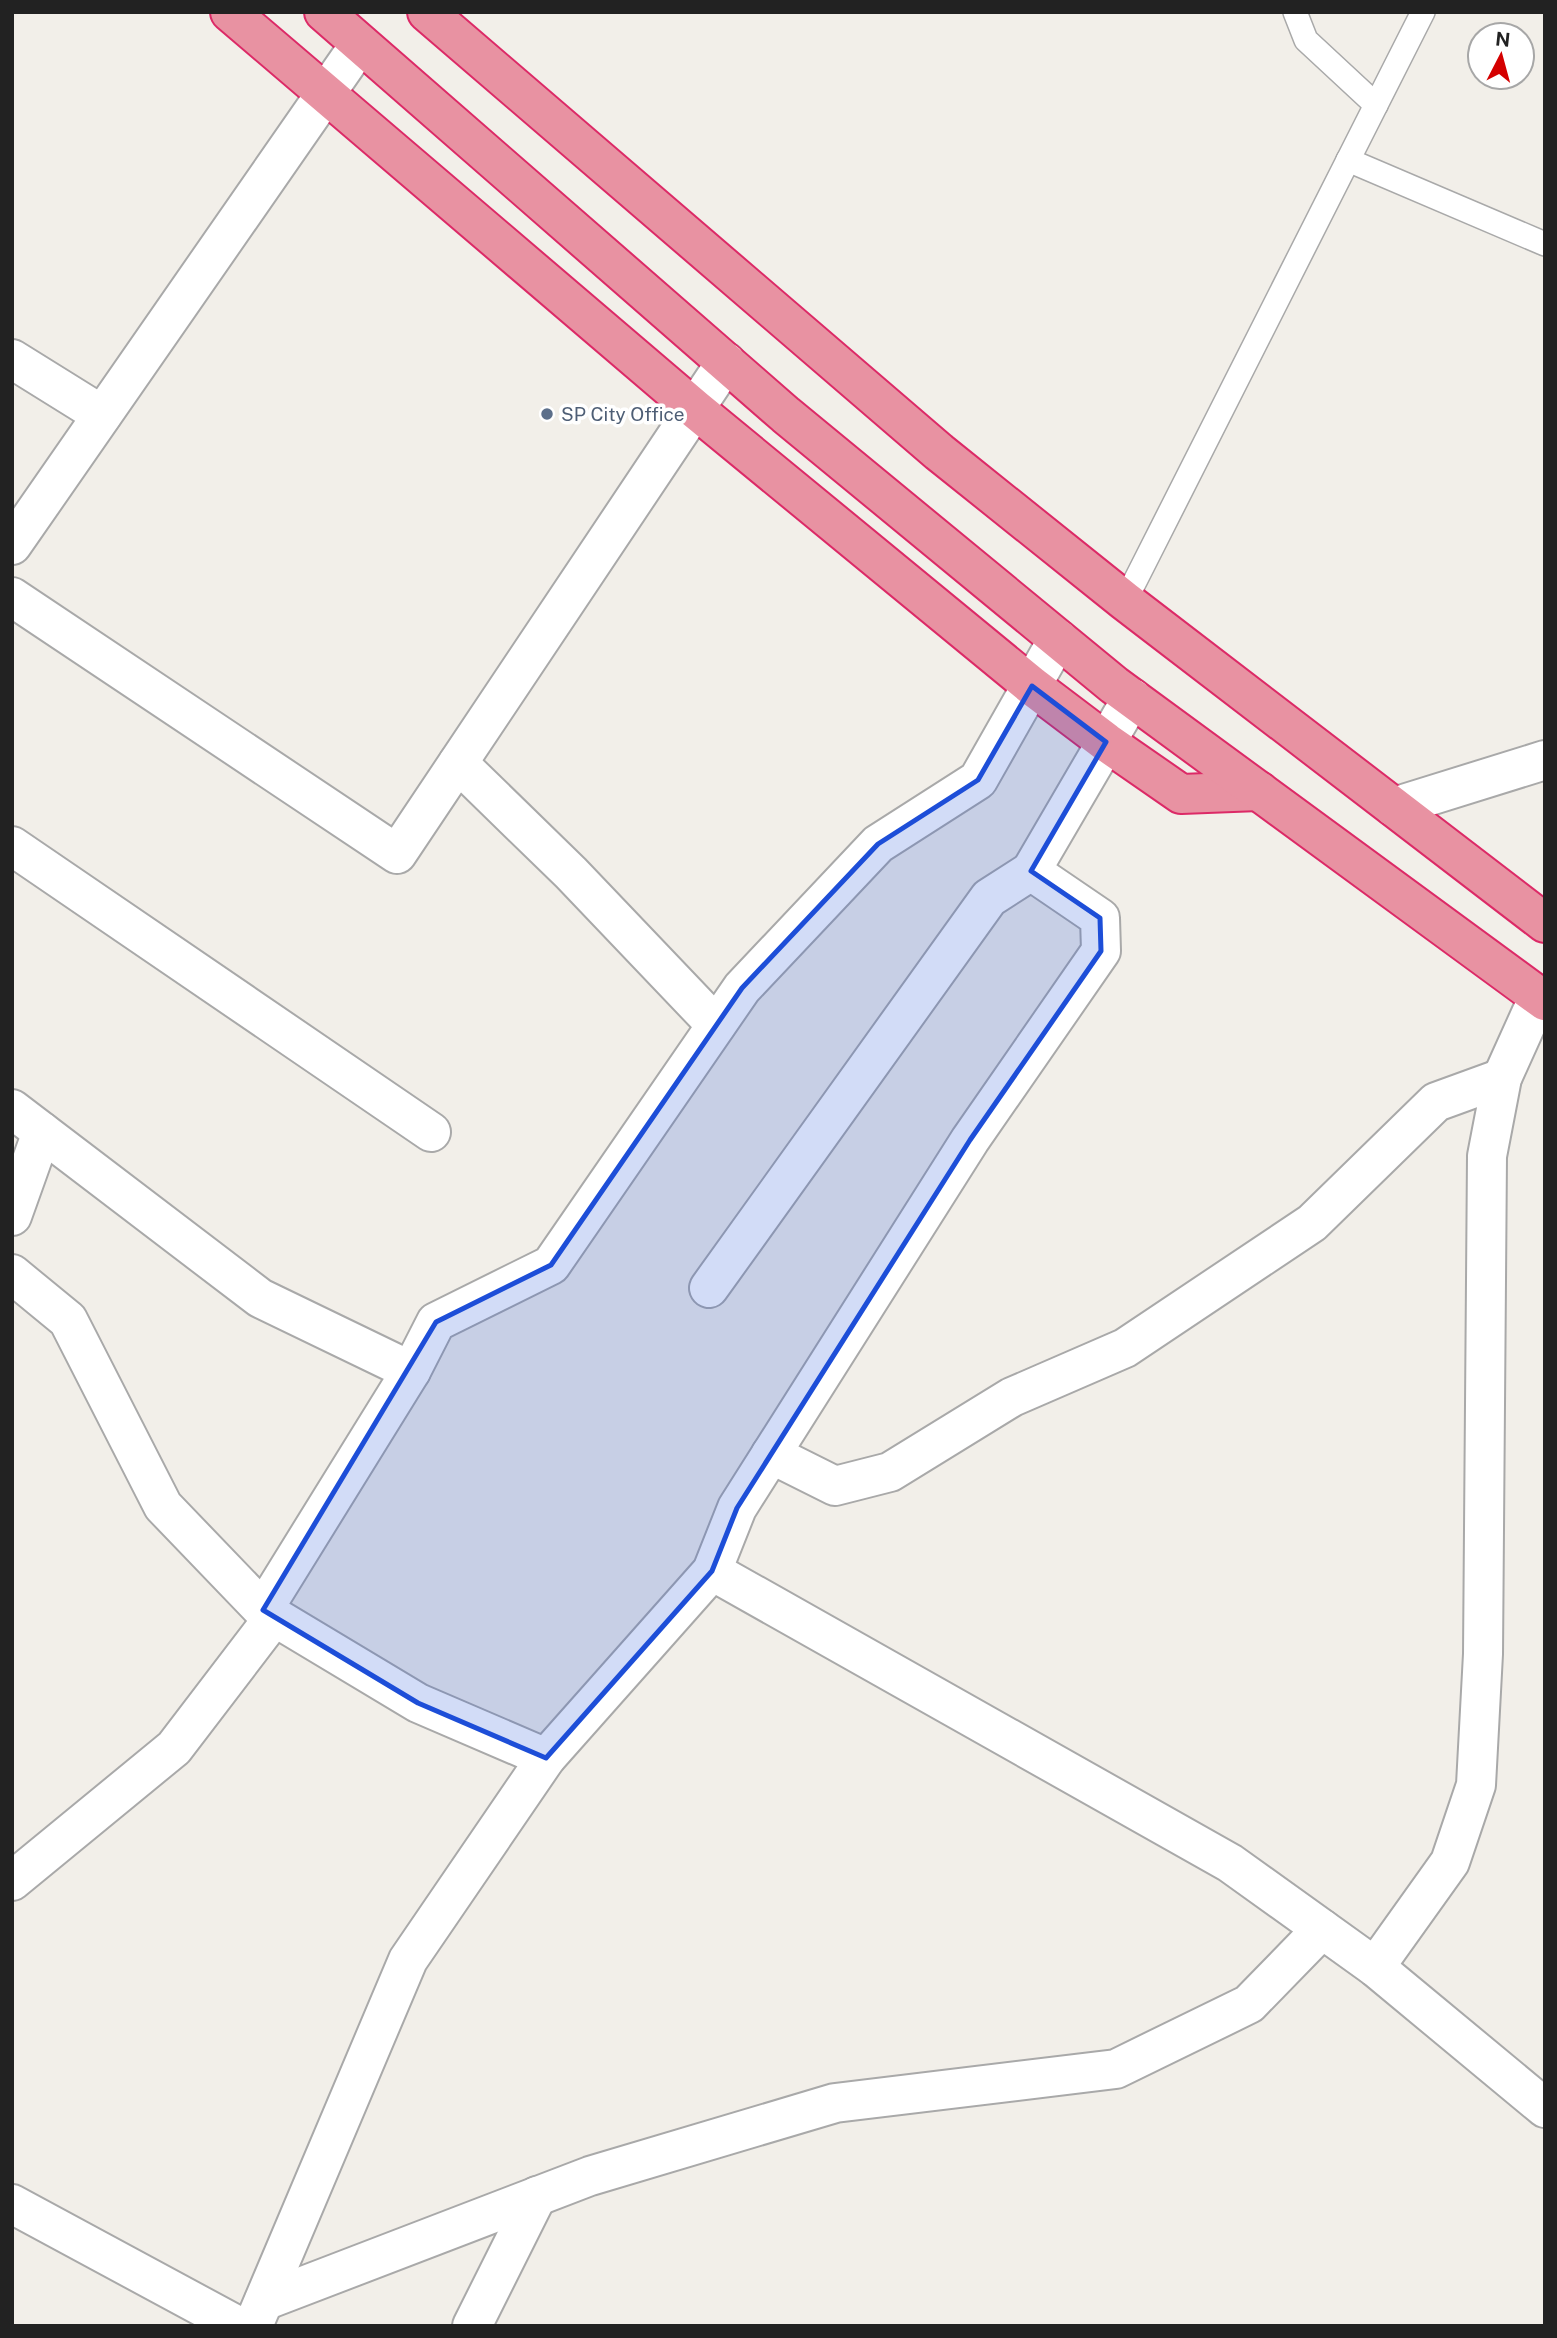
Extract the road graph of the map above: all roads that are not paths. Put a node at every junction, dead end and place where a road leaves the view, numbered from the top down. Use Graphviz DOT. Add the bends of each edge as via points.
graph roads {
  1 [pos="230,12"];
  2 [pos="324,12"];
  3 [pos="427,12"];
  4 [pos="1295,12"];
  5 [pos="1423,12"];
  6 [pos="360,44"];
  7 [pos="325,94"];
  8 [pos="1376,105"];
  9 [pos="1348,160"];
  10 [pos="1545,244"];
  11 [pos="12,359"];
  12 [pos="726,362"];
  13 [pos="695,409"];
  14 [pos="102,415"];
  15 [pos="12,545"];
  16 [pos="12,597"];
  17 [pos="1125,601"];
  18 [pos="1058,639"];
  19 [pos="1032,686"];
  20 [pos="1132,698"];
  21 [pos="1106,742"];
  22 [pos="1545,760"];
  23 [pos="458,763"];
  24 [pos="1259,791"];
  25 [pos="1394,807"];
  26 [pos="12,846"];
  27 [pos="1031,871"];
  28 [pos="1545,923"];
  29 [pos="1543,996"];
  30 [pos="716,1026"];
  31 [pos="1502,1078"];
  32 [pos="12,1109"];
  33 [pos="42,1132"];
  34 [pos="431,1132"];
  35 [pos="12,1216"];
  36 [pos="12,1274"];
  37 [pos="709,1288"];
  38 [pos="411,1371"];
  39 [pos="771,1454"];
  40 [pos="712,1571"];
  41 [pos="268,1614"];
  42 [pos="546,1758"];
  43 [pos="12,1881"];
  44 [pos="1322,1929"];
  45 [pos="1376,1968"];
  46 [pos="1545,2108"];
  47 [pos="537,2196"];
  48 [pos="12,2204"];
  49 [pos="252,2318"];
  50 [pos="472,2326"];
  1 -- 7 [label="highway"];
  2 -- 6 [label="highway"];
  3 -- 17 [label="highway" via="939,452"];
  4 -- 8 [label="lane" via="1306,40"];
  5 -- 8 [label="lane"];
  6 -- 7 [label="street"];
  6 -- 12 [label="highway"];
  7 -- 13 [label="highway"];
  7 -- 14 [label="street"];
  8 -- 9 [label="lane"];
  9 -- 10 [label="lane"];
  9 -- 17 [label="lane"];
  11 -- 14 [label="street"];
  12 -- 13 [label="street"];
  12 -- 18 [label="highway"];
  13 -- 19 [label="highway"];
  13 -- 23 [label="street"];
  14 -- 15 [label="street"];
  16 -- 23 [label="street" via="397,854"];
  17 -- 25 [label="highway"];
  18 -- 19 [label="street"];
  18 -- 20 [label="highway"];
  19 -- 21 [label="highway"];
  19 -- 30 [label="street" via="978,780 878,845 742,988"];
  20 -- 21 [label="street"];
  20 -- 24 [label="highway"];
  21 -- 24 [label="highway" via="1181,794"];
  21 -- 27 [label="street"];
  22 -- 25 [label="street"];
  23 -- 30 [label="street" via="571,873"];
  24 -- 29 [label="highway"];
  25 -- 28 [label="highway"];
  26 -- 34 [label="street"];
  27 -- 37 [label="street" via="989,898"];
  27 -- 39 [label="street" via="1100,918 1101,951 970,1140"];
  29 -- 31 [label="street"];
  30 -- 38 [label="street" via="551,1265 436,1322"];
  31 -- 39 [label="street" via="1436,1102 1312,1223 1125,1348 1012,1396 890,1472 835,1486"];
  31 -- 45 [label="street" via="1487,1156 1483,1654 1476,1785 1450,1862"];
  32 -- 33 [label="street"];
  33 -- 35 [label="street"];
  33 -- 38 [label="street" via="260,1298"];
  36 -- 41 [label="street" via="68,1320 163,1506"];
  38 -- 41 [label="street"];
  39 -- 40 [label="street" via="737,1508"];
  40 -- 42 [label="street"];
  40 -- 44 [label="street" via="1230,1863"];
  41 -- 42 [label="street" via="418,1703"];
  41 -- 43 [label="street" via="174,1748"];
  42 -- 49 [label="street" via="408,1960"];
  44 -- 45 [label="street"];
  44 -- 47 [label="street" via="1249,2004 1116,2069 835,2103"];
  45 -- 46 [label="street"];
  47 -- 49 [label="street"];
  47 -- 50 [label="street"];
  48 -- 49 [label="street"];
}
